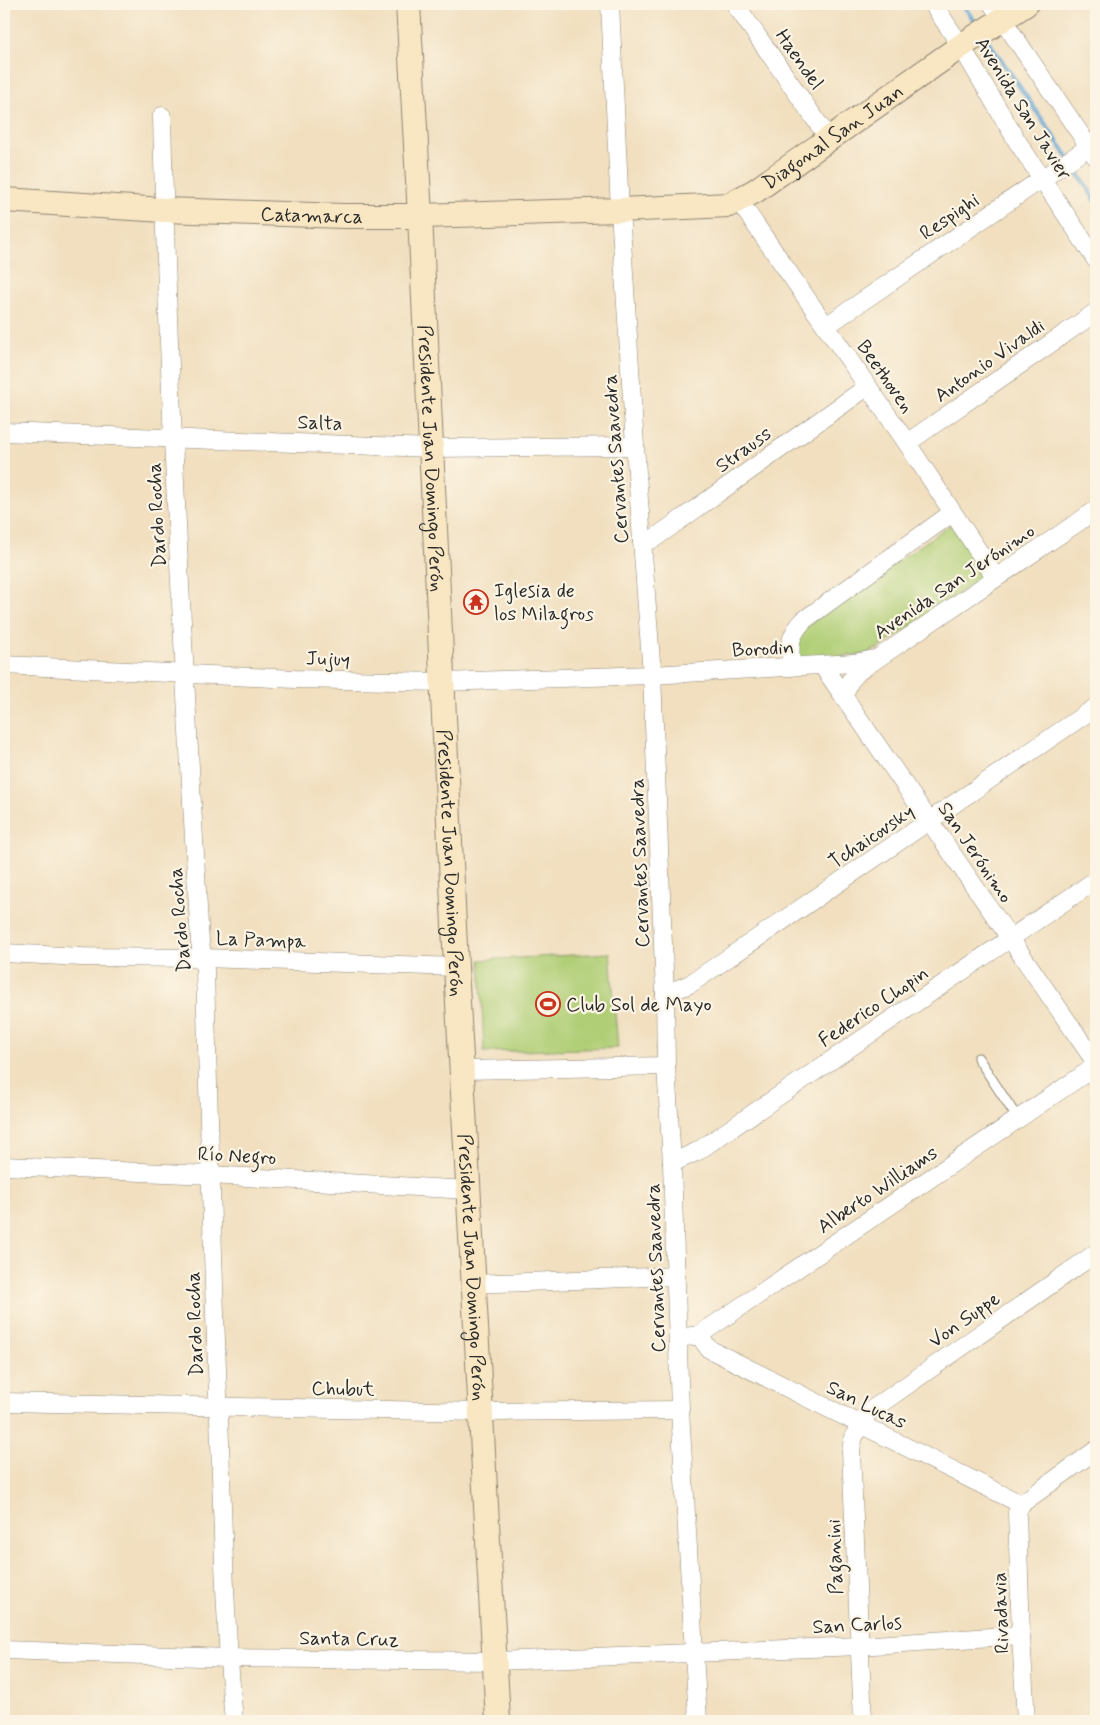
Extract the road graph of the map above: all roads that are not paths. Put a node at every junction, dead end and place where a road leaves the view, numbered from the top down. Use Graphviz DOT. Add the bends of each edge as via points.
graph roads {
  1 [pos="408,4"];
  2 [pos="610,4"];
  3 [pos="735,4"];
  4 [pos="933,4"];
  5 [pos="1026,4"];
  6 [pos="996,16"];
  7 [pos="965,43"];
  8 [pos="162,116"];
  9 [pos="829,139"];
  10 [pos="1091,150"];
  11 [pos="1042,178"];
  12 [pos="4,200"];
  13 [pos="739,201"];
  14 [pos="164,210"];
  15 [pos="620,210"];
  16 [pos="420,216"];
  17 [pos="1096,260"];
  18 [pos="1096,312"];
  19 [pos="826,326"];
  20 [pos="867,386"];
  21 [pos="4,432"];
  22 [pos="173,438"];
  23 [pos="907,443"];
  24 [pos="635,446"];
  25 [pos="431,448"];
  26 [pos="1096,510"];
  27 [pos="952,512"];
  28 [pos="642,542"];
  29 [pos="996,578"];
  30 [pos="875,659"];
  31 [pos="4,665"];
  32 [pos="822,665"];
  33 [pos="792,667"];
  34 [pos="185,673"];
  35 [pos="652,675"];
  36 [pos="443,682"];
  37 [pos="844,695"];
  38 [pos="1096,707"];
  39 [pos="930,822"];
  40 [pos="1096,880"];
  41 [pos="1010,939"];
  42 [pos="4,953"];
  43 [pos="203,958"];
  44 [pos="456,967"];
  45 [pos="665,994"];
  46 [pos="978,1058"];
  47 [pos="1096,1064"];
  48 [pos="666,1066"];
  49 [pos="462,1070"];
  50 [pos="1018,1119"];
  51 [pos="672,1163"];
  52 [pos="4,1166"];
  53 [pos="210,1175"];
  54 [pos="468,1190"];
  55 [pos="1096,1252"];
  56 [pos="676,1276"];
  57 [pos="474,1284"];
  58 [pos="699,1336"];
  59 [pos="679,1338"];
  60 [pos="4,1402"];
  61 [pos="218,1406"];
  62 [pos="680,1410"];
  63 [pos="480,1412"];
  64 [pos="859,1423"];
  65 [pos="1096,1450"];
  66 [pos="1021,1504"];
  67 [pos="1021,1635"];
  68 [pos="859,1646"];
  69 [pos="4,1650"];
  70 [pos="694,1653"];
  71 [pos="228,1658"];
  72 [pos="495,1661"];
  73 [pos="234,1721"];
  74 [pos="498,1721"];
  75 [pos="698,1721"];
  76 [pos="863,1721"];
  77 [pos="1026,1721"];
  1 -- 16 [label="street, Presidente Juan Domingo Perón"];
  2 -- 15 [label="street, Cervantes Saavedra"];
  3 -- 9 [label="street, Haendel"];
  4 -- 7 [label="street, Avenida San Javier"];
  5 -- 6 [label="street, Diagonal San Juan"];
  6 -- 7 [label="street, Diagonal San Juan"];
  6 -- 10 [label="street, Avenida San Javier"];
  7 -- 9 [label="street, Diagonal San Juan"];
  7 -- 11 [label="street, Avenida San Javier" via="1017,141"];
  8 -- 14 [label="street, Dardo Rocha"];
  9 -- 13 [label="street, Diagonal San Juan"];
  10 -- 11 [label="street, Respighi"];
  11 -- 17 [label="street, Avenida San Javier"];
  11 -- 19 [label="street, Respighi"];
  12 -- 14 [label="street, Catamarca"];
  13 -- 15 [label="street, Diagonal San Juan" via="729,205"];
  13 -- 19 [label="street, Beethoven"];
  14 -- 16 [label="street, Catamarca"];
  14 -- 22 [label="street, Dardo Rocha"];
  15 -- 16 [label="street, Catamarca"];
  15 -- 24 [label="street, Cervantes Saavedra"];
  16 -- 25 [label="street, Presidente Juan Domingo Perón"];
  18 -- 23 [label="street, Antonio Vivaldi"];
  19 -- 20 [label="street, Beethoven"];
  20 -- 23 [label="street, Beethoven"];
  20 -- 28 [label="street, Strauss" via="653,539"];
  21 -- 22 [label="street, Salta"];
  22 -- 25 [label="street, Salta"];
  22 -- 34 [label="street, Dardo Rocha"];
  23 -- 27 [label="street, Beethoven"];
  24 -- 25 [label="street, Salta"];
  24 -- 28 [label="street, Cervantes Saavedra"];
  25 -- 36 [label="street, Presidente Juan Domingo Perón"];
  26 -- 29 [label="street, Avenida San Jerónimo"];
  27 -- 29 [label="street, Beethoven"];
  27 -- 33 [label="street" via="796,627 790,642"];
  28 -- 35 [label="street, Cervantes Saavedra"];
  29 -- 30 [label="street, Avenida San Jerónimo"];
  30 -- 32 [label="street, Borodin"];
  30 -- 37 [label="street, Avenida San Jerónimo" via="850,681"];
  31 -- 34 [label="street, Jujuy"];
  32 -- 33 [label="street, Borodin"];
  32 -- 37 [label="street, San Jerónimo"];
  33 -- 35 [label="street, Borodin"];
  34 -- 36 [label="street, Jujuy"];
  34 -- 43 [label="street, Dardo Rocha"];
  35 -- 36 [label="street, Jujuy"];
  35 -- 45 [label="street, Cervantes Saavedra"];
  36 -- 44 [label="street, Presidente Juan Domingo Perón"];
  37 -- 39 [label="street, San Jerónimo"];
  38 -- 39 [label="street, Tchaicovsky"];
  39 -- 41 [label="street, San Jerónimo"];
  39 -- 45 [label="street, Tchaicovsky" via="690,984"];
  40 -- 41 [label="street, Federico Chopin"];
  41 -- 47 [label="street, San Jerónimo"];
  41 -- 51 [label="street, Federico Chopin" via="698,1152"];
  42 -- 43 [label="street, La Pampa"];
  43 -- 44 [label="street, La Pampa"];
  43 -- 53 [label="street, Dardo Rocha"];
  44 -- 49 [label="street, Presidente Juan Domingo Perón"];
  45 -- 48 [label="street, Cervantes Saavedra"];
  46 -- 50 [label="lane"];
  47 -- 50 [label="street, Alberto Williams"];
  48 -- 49 [label="street"];
  48 -- 51 [label="street, Cervantes Saavedra"];
  49 -- 54 [label="street, Presidente Juan Domingo Perón"];
  50 -- 58 [label="street, Alberto Williams"];
  51 -- 56 [label="street, Cervantes Saavedra"];
  52 -- 53 [label="street, Río Negro"];
  53 -- 54 [label="street, Río Negro"];
  53 -- 61 [label="street, Dardo Rocha"];
  54 -- 57 [label="street, Presidente Juan Domingo Perón"];
  55 -- 64 [label="street, Von Suppe" via="870,1411"];
  56 -- 57 [label="street"];
  56 -- 59 [label="street, Cervantes Saavedra"];
  57 -- 63 [label="street, Presidente Juan Domingo Perón"];
  58 -- 59 [label="street, Alberto Williams"];
  58 -- 64 [label="street, San Lucas" via="709,1349"];
  59 -- 62 [label="street, Cervantes Saavedra"];
  60 -- 61 [label="street, Chubut"];
  61 -- 63 [label="street, Chubut"];
  61 -- 71 [label="street, Dardo Rocha"];
  62 -- 63 [label="street, Chubut"];
  62 -- 70 [label="street, Cervantes Saavedra"];
  63 -- 72 [label="street, Presidente Juan Domingo Perón"];
  64 -- 66 [label="street, San Lucas"];
  64 -- 68 [label="street, Paganini" via="851,1451"];
  65 -- 66 [label="street"];
  66 -- 67 [label="street, Rivadavia" via="1017,1513"];
  67 -- 68 [label="street, San Carlos"];
  67 -- 77 [label="street, Rivadavia"];
  68 -- 70 [label="street, San Carlos"];
  68 -- 76 [label="street, Paganini"];
  69 -- 71 [label="street, Santa Cruz"];
  70 -- 72 [label="street, Santa Cruz"];
  70 -- 75 [label="street, Cervantes Saavedra"];
  71 -- 72 [label="street, Santa Cruz"];
  71 -- 73 [label="street, Dardo Rocha"];
  72 -- 74 [label="street, Presidente Juan Domingo Perón"];
}
